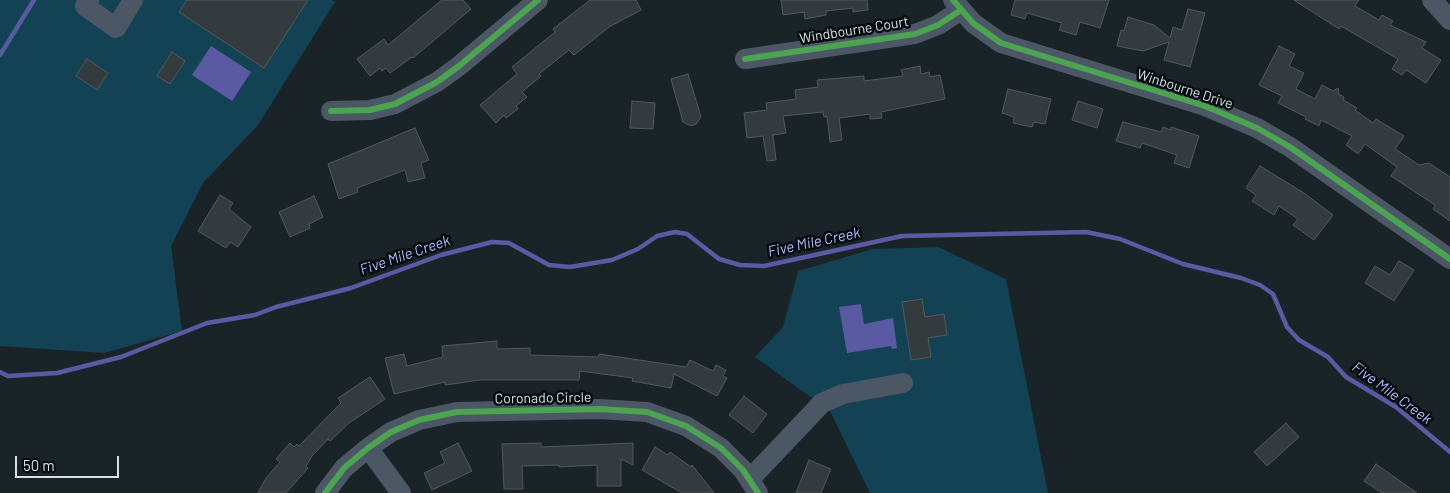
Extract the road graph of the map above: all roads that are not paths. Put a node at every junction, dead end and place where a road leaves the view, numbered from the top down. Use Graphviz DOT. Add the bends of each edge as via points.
graph roads {
  1 [pos="88,0"];
  2 [pos="133,0"];
  3 [pos="538,0"];
  4 [pos="1432,0"];
  5 [pos="957,5"];
  6 [pos="1450,20"];
  7 [pos="745,59"];
  8 [pos="331,111"];
  9 [pos="1450,260"];
  10 [pos="904,383"];
  11 [pos="368,448"];
  12 [pos="754,486"];
  13 [pos="325,493"];
  14 [pos="401,493"];
  1 -- 2 [label="street" via="85,6 116,28"];
  3 -- 8 [label="street" via="459,66 412,95 395,104 370,110"];
  4 -- 6 [label="street"];
  5 -- 7 [label="street, Windbourne Court" via="938,25 915,34"];
  5 -- 9 [label="street, Winbourne Drive" via="989,36 1009,46 1205,106 1257,128 1290,147"];
  10 -- 12 [label="street" via="842,394 822,403"];
  11 -- 12 [label="street, Coronado Circle" via="391,432 419,420 457,412 628,410 655,414 686,426 721,448"];
  11 -- 13 [label="street, Coronado Circle" via="344,468"];
  11 -- 14 [label="street"];
}
